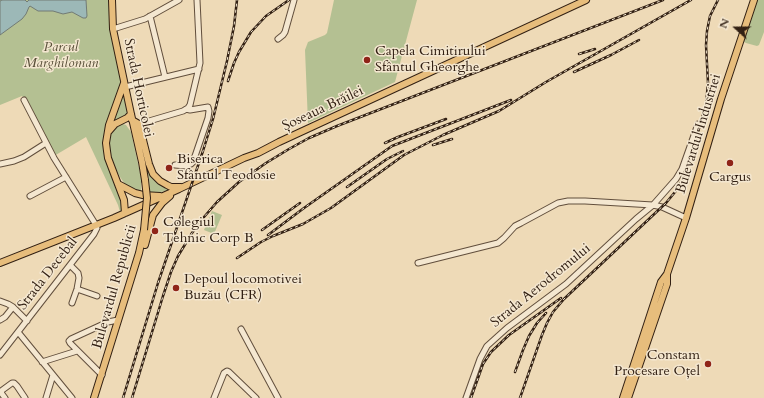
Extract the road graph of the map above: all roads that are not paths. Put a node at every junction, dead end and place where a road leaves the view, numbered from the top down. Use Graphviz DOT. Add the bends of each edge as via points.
graph roads {
  1 [pos="112,0"];
  2 [pos="179,0"];
  3 [pos="197,0"];
  4 [pos="294,0"];
  5 [pos="586,0"];
  6 [pos="754,0"];
  7 [pos="150,16"];
  8 [pos="113,29"];
  9 [pos="278,39"];
  10 [pos="199,69"];
  11 [pos="165,77"];
  12 [pos="125,85"];
  13 [pos="127,94"];
  14 [pos="119,98"];
  15 [pos="24,100"];
  16 [pos="186,109"];
  17 [pos="131,117"];
  18 [pos="120,122"];
  19 [pos="139,124"];
  20 [pos="698,124"];
  21 [pos="134,129"];
  22 [pos="108,134"];
  23 [pos="46,143"];
  24 [pos="0,164"];
  25 [pos="175,165"];
  26 [pos="66,177"];
  27 [pos="146,180"];
  28 [pos="118,184"];
  29 [pos="185,186"];
  30 [pos="30,196"];
  31 [pos="162,197"];
  32 [pos="653,205"];
  33 [pos="125,214"];
  34 [pos="686,218"];
  35 [pos="96,225"];
  36 [pos="0,263"];
  37 [pos="418,263"];
  38 [pos="70,265"];
  39 [pos="667,274"];
  40 [pos="130,280"];
  41 [pos="77,290"];
  42 [pos="97,296"];
  43 [pos="0,301"];
  44 [pos="72,303"];
  45 [pos="13,307"];
  46 [pos="0,320"];
  47 [pos="27,320"];
  48 [pos="118,320"];
  49 [pos="241,329"];
  50 [pos="18,332"];
  51 [pos="77,351"];
  52 [pos="0,355"];
  53 [pos="42,362"];
  54 [pos="53,375"];
  55 [pos="102,375"];
  56 [pos="276,397"];
  57 [pos="4,398"];
  58 [pos="25,398"];
  59 [pos="46,398"];
  60 [pos="72,398"];
  61 [pos="94,398"];
  62 [pos="214,398"];
  63 [pos="256,398"];
  64 [pos="466,398"];
  65 [pos="623,398"];
  66 [pos="628,398"];
  1 -- 8 [label="main road, Strada Horticolei"];
  2 -- 7 [label="street"];
  3 -- 10 [label="street"];
  4 -- 9 [label="street" via="285,32"];
  5 -- 29 [label="main road, Șoseaua Brăilei"];
  6 -- 34 [label="main road, Bulevardul Industriei" via="721,99"];
  7 -- 8 [label="street"];
  7 -- 11 [label="street"];
  8 -- 12 [label="main road, Strada Horticolei"];
  10 -- 11 [label="street"];
  10 -- 16 [label="street" via="190,105"];
  11 -- 12 [label="street"];
  12 -- 13 [label="main road, Strada Horticolei"];
  12 -- 14 [label="main road"];
  13 -- 14 [label="main road" via="123,93"];
  13 -- 17 [label="main road, Strada Horticolei"];
  14 -- 22 [label="main road"];
  15 -- 23 [label="street"];
  16 -- 19 [label="street"];
  16 -- 25 [label="street" via="208,107 208,118 193,162 186,166"];
  17 -- 18 [label="main road"];
  17 -- 19 [label="main road"];
  17 -- 21 [label="main road, Strada Horticolei"];
  18 -- 21 [label="main road"];
  18 -- 22 [label="main road" via="115,124"];
  19 -- 29 [label="main road" via="153,174 167,186"];
  20 -- 32 [label="street, Strada Aerodromului" via="682,169"];
  21 -- 27 [label="main road, Strada Horticolei"];
  22 -- 28 [label="main road" via="107,151"];
  23 -- 24 [label="street" via="14,162"];
  23 -- 26 [label="street"];
  26 -- 30 [label="street"];
  26 -- 35 [label="street"];
  27 -- 40 [label="main road, Bulevardul Republicii, bridge" via="144,230"];
  28 -- 31 [label="main road" via="143,195"];
  28 -- 33 [label="main road" via="124,200"];
  29 -- 31 [label="main road, Șoseaua Brăilei"];
  29 -- 40 [label="main road" via="165,200 155,212 141,259"];
  31 -- 33 [label="main road, Șoseaua Brăilei"];
  32 -- 34 [label="street"];
  32 -- 37 [label="street" via="576,200 558,203 521,222 498,243"];
  32 -- 64 [label="street, Strada Aerodromului" via="566,284 506,328 487,346"];
  33 -- 35 [label="main road, Șoseaua Brăilei"];
  34 -- 39 [label="main road, Bulevardul Industriei"];
  35 -- 36 [label="main road, Șoseaua Brăilei"];
  35 -- 38 [label="street, Strada Decebal" via="94,234"];
  38 -- 41 [label="street" via="79,275"];
  38 -- 47 [label="street, Strada Decebal"];
  39 -- 65 [label="main road, Bulevardul Industriei" via="661,282"];
  39 -- 66 [label="main road, Bulevardul Industriei" via="667,284"];
  40 -- 48 [label="main road, Bulevardul Republicii"];
  41 -- 42 [label="street"];
  41 -- 44 [label="street"];
  43 -- 45 [label="street"];
  45 -- 46 [label="street"];
  45 -- 47 [label="street"];
  47 -- 50 [label="street, Strada Decebal"];
  48 -- 51 [label="street" via="70,340"];
  48 -- 55 [label="main road, Bulevardul Republicii"];
  49 -- 56 [label="street"];
  50 -- 52 [label="street, Strada Decebal"];
  50 -- 53 [label="street"];
  51 -- 53 [label="street"];
  51 -- 55 [label="street"];
  53 -- 54 [label="street"];
  54 -- 59 [label="street"];
  54 -- 60 [label="street"];
  55 -- 61 [label="main road, Bulevardul Republicii"];
  57 -- 58 [label="street" via="2,391 12,383"];
  62 -- 63 [label="street" via="227,371"];
}
